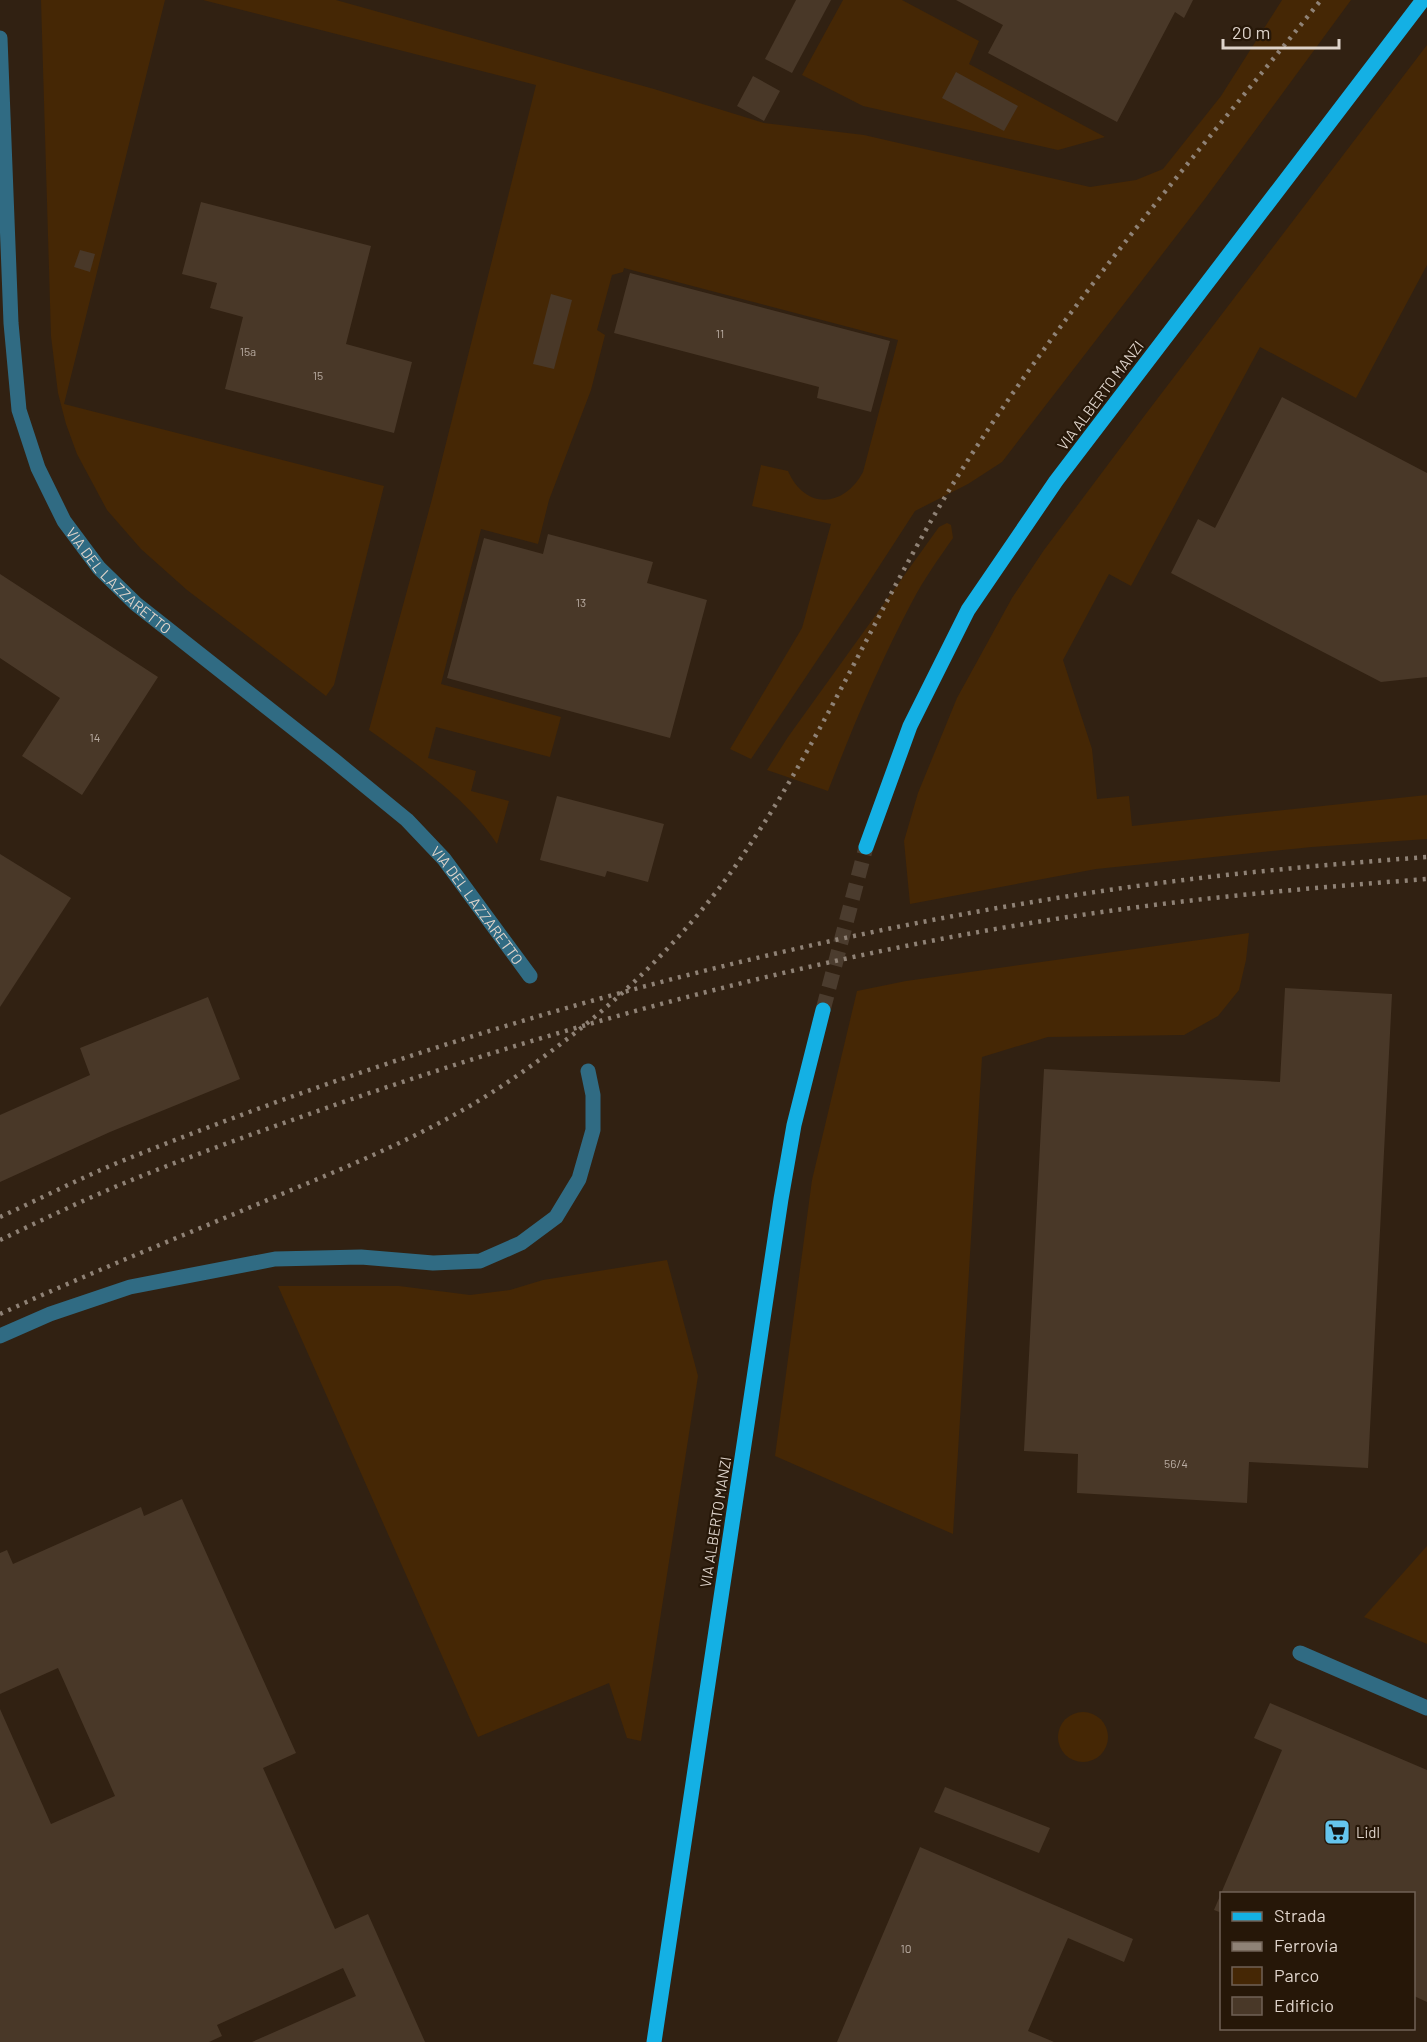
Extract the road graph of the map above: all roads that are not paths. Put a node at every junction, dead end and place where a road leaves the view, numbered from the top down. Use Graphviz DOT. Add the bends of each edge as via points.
graph roads {
  1 [pos="1423,0"];
  2 [pos="0,38"];
  3 [pos="866,847"];
  4 [pos="530,976"];
  5 [pos="823,1010"];
  6 [pos="588,1071"];
  7 [pos="0,1336"];
  8 [pos="1300,1653"];
  9 [pos="1427,1708"];
  10 [pos="654,2042"];
  1 -- 3 [label="main road, VIA ALBERTO MANZI" via="1056,481 968,610 910,726"];
  2 -- 4 [label="street, VIA DEL LAZZARETTO" via="11,323 20,410 38,468 64,520 99,568 136,604 407,820 444,859"];
  5 -- 10 [label="main road, VIA ALBERTO MANZI" via="781,1199"];
  6 -- 7 [label="street" via="594,1095 592,1130 579,1179 556,1217 521,1243 480,1261 275,1259 130,1287"];
  8 -- 9 [label="street"];
}
